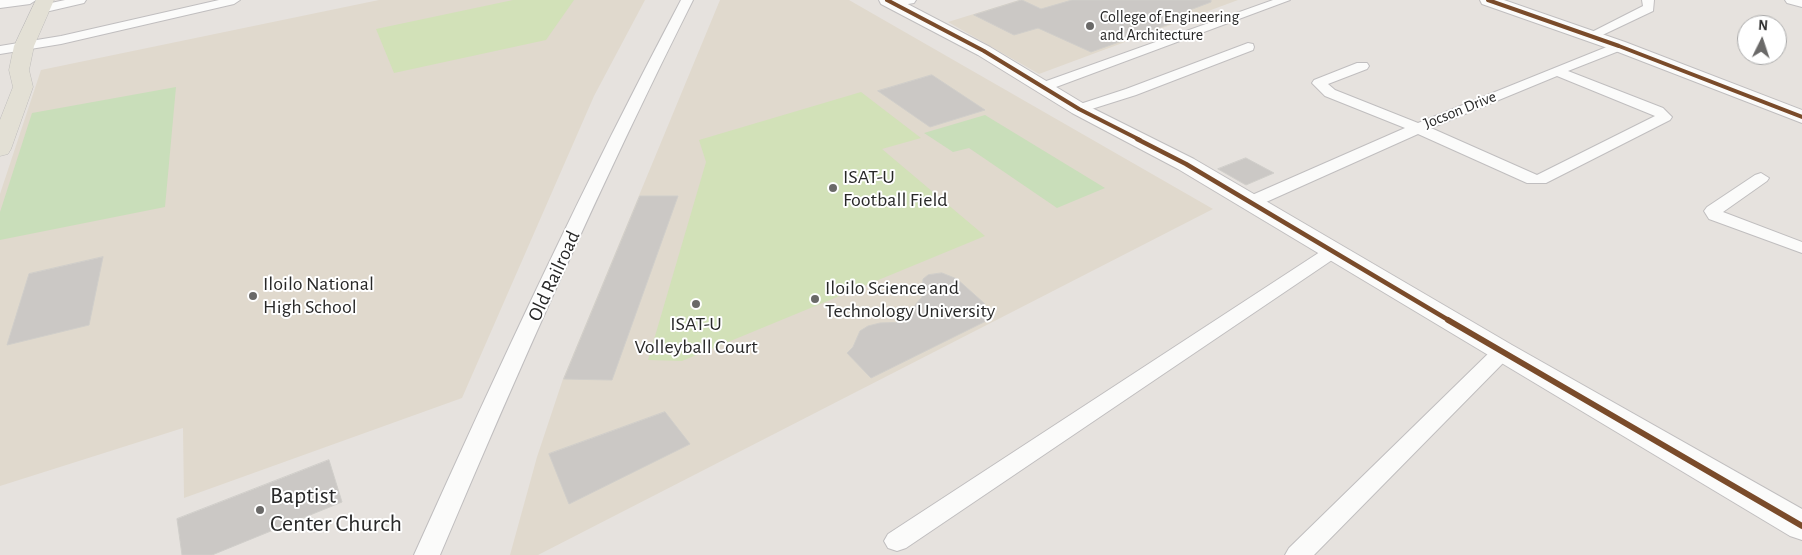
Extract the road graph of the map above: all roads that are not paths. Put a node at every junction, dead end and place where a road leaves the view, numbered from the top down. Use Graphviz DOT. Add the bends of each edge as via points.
graph roads {
  1 [pos="80,0"];
  2 [pos="234,0"];
  3 [pos="687,0"];
  4 [pos="1284,0"];
  5 [pos="1488,0"];
  6 [pos="1648,0"];
  7 [pos="1791,0"];
  8 [pos="897,1"];
  9 [pos="39,3"];
  10 [pos="1802,3"];
  11 [pos="0,4"];
  12 [pos="1590,36"];
  13 [pos="24,46"];
  14 [pos="1619,46"];
  15 [pos="1248,47"];
  16 [pos="0,50"];
  17 [pos="1362,66"];
  18 [pos="19,70"];
  19 [pos="1555,71"];
  20 [pos="1043,87"];
  21 [pos="1,90"];
  22 [pos="1079,109"];
  23 [pos="1802,117"];
  24 [pos="1418,128"];
  25 [pos="0,148"];
  26 [pos="1761,178"];
  27 [pos="1249,203"];
  28 [pos="1802,248"];
  29 [pos="1332,252"];
  30 [pos="1502,352"];
  31 [pos="1802,526"];
  32 [pos="897,541"];
  33 [pos="427,555"];
  34 [pos="1298,555"];
  1 -- 9 [label="street"];
  2 -- 13 [label="street"];
  3 -- 33 [label="street, Old Railroad" via="637,97"];
  4 -- 20 [label="street"];
  5 -- 12 [label="main road"];
  6 -- 12 [label="street" via="1649,8"];
  7 -- 10 [label="street"];
  8 -- 20 [label="main road"];
  9 -- 11 [label="street"];
  9 -- 13 [label="main road"];
  12 -- 14 [label="main road"];
  13 -- 16 [label="street"];
  13 -- 18 [label="main road"];
  14 -- 19 [label="street, Jocson Drive"];
  14 -- 23 [label="main road"];
  15 -- 22 [label="street"];
  17 -- 24 [label="street, Jocson Drive" via="1319,84 1330,93"];
  18 -- 21 [label="main road"];
  18 -- 25 [label="main road" via="23,87"];
  19 -- 24 [label="street, Jocson Drive"];
  19 -- 24 [label="street" via="1658,111 1665,117 1540,180 1533,180"];
  20 -- 22 [label="main road"];
  22 -- 27 [label="main road" via="1186,164"];
  24 -- 27 [label="street"];
  26 -- 28 [label="street" via="1713,211 1715,215"];
  27 -- 29 [label="main road"];
  29 -- 30 [label="main road"];
  29 -- 32 [label="street"];
  30 -- 31 [label="main road"];
  30 -- 34 [label="street"];
}
